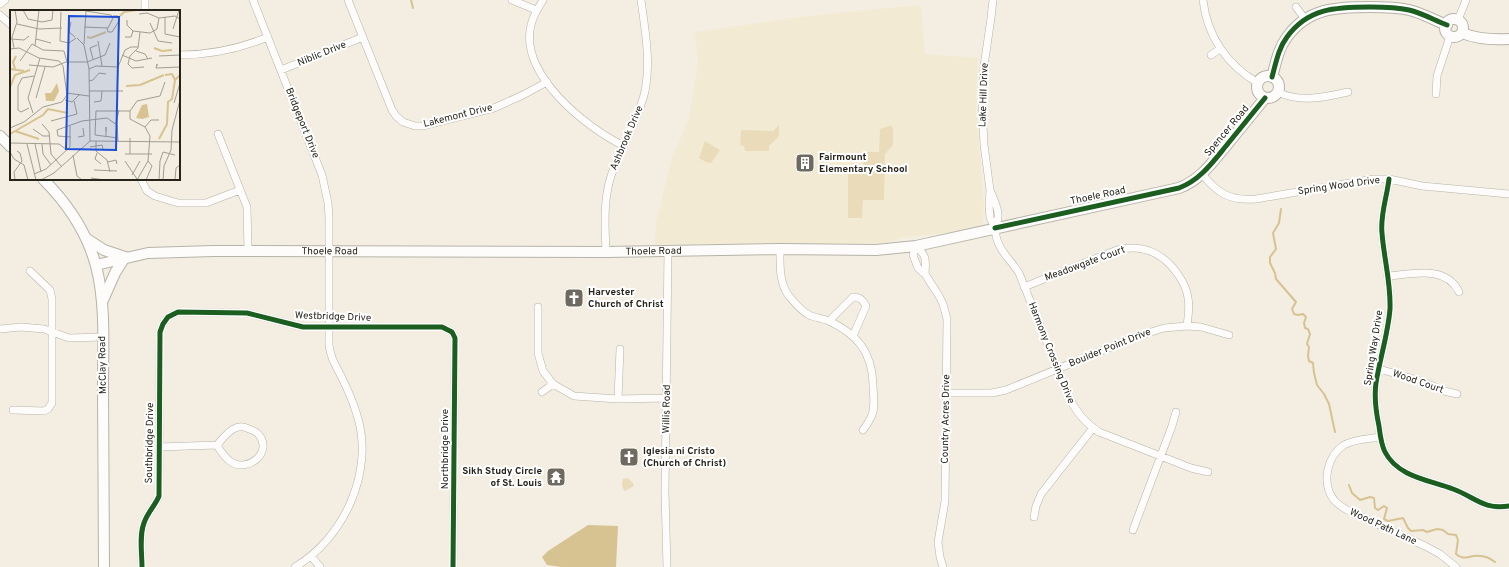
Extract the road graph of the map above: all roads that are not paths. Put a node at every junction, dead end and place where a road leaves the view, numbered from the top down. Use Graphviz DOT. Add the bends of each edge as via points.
graph roads {
  1 [pos="5,0"];
  2 [pos="253,0"];
  3 [pos="348,0"];
  4 [pos="512,0"];
  5 [pos="543,0"];
  6 [pos="641,0"];
  7 [pos="992,0"];
  8 [pos="1203,0"];
  9 [pos="1466,0"];
  10 [pos="0,4"];
  11 [pos="1296,7"];
  12 [pos="536,10"];
  13 [pos="0,15"];
  14 [pos="1305,19"];
  15 [pos="1458,20"];
  16 [pos="10,24"];
  17 [pos="1446,25"];
  18 [pos="1462,33"];
  19 [pos="1450,36"];
  20 [pos="268,37"];
  21 [pos="363,37"];
  22 [pos="1509,39"];
  23 [pos="1220,49"];
  24 [pos="180,55"];
  25 [pos="1211,55"];
  26 [pos="281,70"];
  27 [pos="1272,77"];
  28 [pos="547,82"];
  29 [pos="1258,83"];
  30 [pos="1278,92"];
  31 [pos="1348,92"];
  32 [pos="1436,94"];
  33 [pos="1265,98"];
  34 [pos="218,134"];
  35 [pos="0,136"];
  36 [pos="10,146"];
  37 [pos="624,146"];
  38 [pos="1202,174"];
  39 [pos="44,180"];
  40 [pos="142,180"];
  41 [pos="1389,180"];
  42 [pos="240,190"];
  43 [pos="1509,194"];
  44 [pos="995,228"];
  45 [pos="86,239"];
  46 [pos="916,246"];
  47 [pos="780,249"];
  48 [pos="248,250"];
  49 [pos="329,251"];
  50 [pos="668,251"];
  51 [pos="606,252"];
  52 [pos="125,257"];
  53 [pos="96,265"];
  54 [pos="30,271"];
  55 [pos="1389,276"];
  56 [pos="1024,287"];
  57 [pos="1459,292"];
  58 [pos="102,302"];
  59 [pos="538,308"];
  60 [pos="168,317"];
  61 [pos="829,321"];
  62 [pos="1187,326"];
  63 [pos="330,327"];
  64 [pos="0,329"];
  65 [pos="51,332"];
  66 [pos="452,332"];
  67 [pos="1229,334"];
  68 [pos="853,336"];
  69 [pos="103,337"];
  70 [pos="620,349"];
  71 [pos="1057,369"];
  72 [pos="1379,369"];
  73 [pos="553,384"];
  74 [pos="542,392"];
  75 [pos="946,393"];
  76 [pos="1457,394"];
  77 [pos="667,398"];
  78 [pos="618,399"];
  79 [pos="13,410"];
  80 [pos="1176,412"];
  81 [pos="1093,428"];
  82 [pos="863,430"];
  83 [pos="1380,437"];
  84 [pos="217,446"];
  85 [pos="159,447"];
  86 [pos="1161,456"];
  87 [pos="1208,472"];
  88 [pos="1509,506"];
  89 [pos="1034,517"];
  90 [pos="1133,530"];
  91 [pos="311,556"];
  92 [pos="104,567"];
  93 [pos="142,567"];
  94 [pos="295,567"];
  95 [pos="320,567"];
  96 [pos="453,567"];
  97 [pos="667,567"];
  98 [pos="943,567"];
  99 [pos="1456,567"];
  1 -- 10 [label="street"];
  2 -- 20 [label="street, Bridgeport Drive"];
  3 -- 21 [label="street, Lakemont Drive"];
  4 -- 12 [label="street"];
  5 -- 12 [label="street"];
  6 -- 37 [label="street, Ashbrook Drive" via="647,43 647,74 641,105"];
  7 -- 44 [label="street, Lake Hill Drive" via="982,104 990,190 988,205"];
  8 -- 23 [label="street" via="1206,20"];
  9 -- 15 [label="street"];
  11 -- 14 [label="street"];
  12 -- 28 [label="street" via="531,24 530,45"];
  13 -- 16 [label="street"];
  14 -- 17 [label="main road" via="1338,7 1385,7 1410,10"];
  14 -- 27 [label="main road" via="1287,37 1276,60"];
  15 -- 17 [label="main road" via="1450,21"];
  15 -- 18 [label="main road" via="1462,24"];
  17 -- 19 [label="main road"];
  18 -- 19 [label="main road"];
  18 -- 22 [label="main road" via="1490,40"];
  19 -- 32 [label="street" via="1439,71"];
  20 -- 24 [label="street" via="216,53"];
  20 -- 26 [label="street, Bridgeport Drive"];
  21 -- 26 [label="street, Niblic Drive"];
  21 -- 28 [label="street, Lakemont Drive" via="392,110 409,125 431,124 494,108"];
  23 -- 25 [label="street"];
  23 -- 29 [label="street" via="1240,70"];
  26 -- 49 [label="street, Bridgeport Drive" via="322,175 328,202"];
  27 -- 29 [label="main road" via="1262,78"];
  27 -- 30 [label="main road" via="1278,82"];
  28 -- 37 [label="street" via="580,118"];
  29 -- 33 [label="main road" via="1258,90"];
  30 -- 31 [label="street" via="1296,97 1325,97"];
  30 -- 33 [label="main road" via="1274,97"];
  33 -- 38 [label="main road, Spencer Road"];
  34 -- 42 [label="street"];
  35 -- 36 [label="main road"];
  37 -- 51 [label="street, Ashbrook Drive" via="608,187"];
  38 -- 41 [label="street, Spring Wood Drive" via="1225,195 1242,199 1256,199 1362,180"];
  38 -- 44 [label="main road, Thoele Road" via="1179,188"];
  39 -- 45 [label="main road, McClay Road" via="69,208"];
  40 -- 42 [label="street" via="147,191 178,203 206,203"];
  41 -- 43 [label="street, Spring Wood Drive"];
  41 -- 55 [label="street, Spring Way Drive" via="1382,233"];
  42 -- 48 [label="street" via="247,207"];
  44 -- 46 [label="main road, Thoele Road"];
  44 -- 56 [label="street, Harmony Crossing Drive" via="1003,253 1014,265"];
  45 -- 52 [label="main road" via="104,250"];
  45 -- 53 [label="main road, McClay Road"];
  46 -- 47 [label="main road, Thoele Road" via="876,250"];
  46 -- 75 [label="street, Country Acres Drive" via="913,255 918,268 925,274 943,304 946,319"];
  47 -- 50 [label="main road, Thoele Road"];
  47 -- 61 [label="street" via="781,276 788,294 809,315"];
  48 -- 49 [label="main road, Thoele Road"];
  48 -- 52 [label="main road, Thoele Road" via="148,253"];
  49 -- 51 [label="main road, Thoele Road"];
  49 -- 63 [label="street, Bridgeport Drive"];
  50 -- 51 [label="main road, Thoele Road"];
  50 -- 77 [label="street, Willis Road"];
  52 -- 53 [label="main road, Thoele Road"];
  52 -- 58 [label="main road"];
  53 -- 58 [label="main road, McClay Road"];
  54 -- 65 [label="street" via="50,290"];
  55 -- 57 [label="street" via="1440,275 1450,279"];
  55 -- 72 [label="street, Spring Way Drive" via="1389,323"];
  56 -- 62 [label="street, Meadowgate Court" via="1117,250 1148,250 1164,258 1184,284 1189,300"];
  56 -- 71 [label="street, Harmony Crossing Drive"];
  58 -- 69 [label="main road, McClay Road"];
  59 -- 73 [label="street" via="538,353 543,371"];
  60 -- 63 [label="street, Westbridge Drive" via="178,312 247,313 303,327"];
  60 -- 85 [label="street, Southbridge Drive" via="160,332"];
  61 -- 68 [label="street"];
  61 -- 68 [label="street" via="853,297 864,301 866,306"];
  62 -- 67 [label="street, Boulder Point Drive"];
  62 -- 71 [label="street, Boulder Point Drive" via="1153,331"];
  63 -- 66 [label="street, Westbridge Drive" via="442,327"];
  63 -- 91 [label="street, Bridgeport Drive" via="330,357 358,416 362,459 350,505 324,544"];
  64 -- 65 [label="street" via="21,327"];
  65 -- 69 [label="street" via="69,338"];
  65 -- 79 [label="street" via="51,412"];
  66 -- 96 [label="street, Northbridge Drive" via="455,338"];
  68 -- 82 [label="street" via="865,351 873,378 873,413"];
  69 -- 92 [label="main road, McClay Road"];
  70 -- 78 [label="street"];
  71 -- 75 [label="street, Boulder Point Drive" via="997,392"];
  71 -- 81 [label="street, Harmony Crossing Drive" via="1075,410"];
  72 -- 76 [label="street, Wood Court"];
  72 -- 83 [label="street, Spring Way Drive" via="1375,395"];
  73 -- 74 [label="street"];
  73 -- 78 [label="street" via="574,396"];
  75 -- 98 [label="street, Country Acres Drive" via="945,501 938,542"];
  77 -- 78 [label="street"];
  77 -- 97 [label="street, Willis Road"];
  80 -- 86 [label="street"];
  81 -- 86 [label="street, Harmony Crossing Drive"];
  81 -- 89 [label="street" via="1041,494"];
  83 -- 88 [label="street, Spring Way Drive" via="1392,460 1407,473 1460,492 1485,505"];
  83 -- 99 [label="street, Wood Path Lane" via="1355,441 1337,451 1331,459 1327,480 1333,499 1351,512 1440,554"];
  84 -- 84 [label="street" via="236,427 244,426 259,434 263,443 261,455 251,464 241,466 231,462"];
  84 -- 85 [label="street"];
  85 -- 93 [label="street, Southbridge Drive" via="159,496 143,525"];
  86 -- 87 [label="street, Harmony Crossing Drive"];
  86 -- 90 [label="street"];
  91 -- 94 [label="street, Bridgeport Drive"];
  91 -- 95 [label="street"];
}
